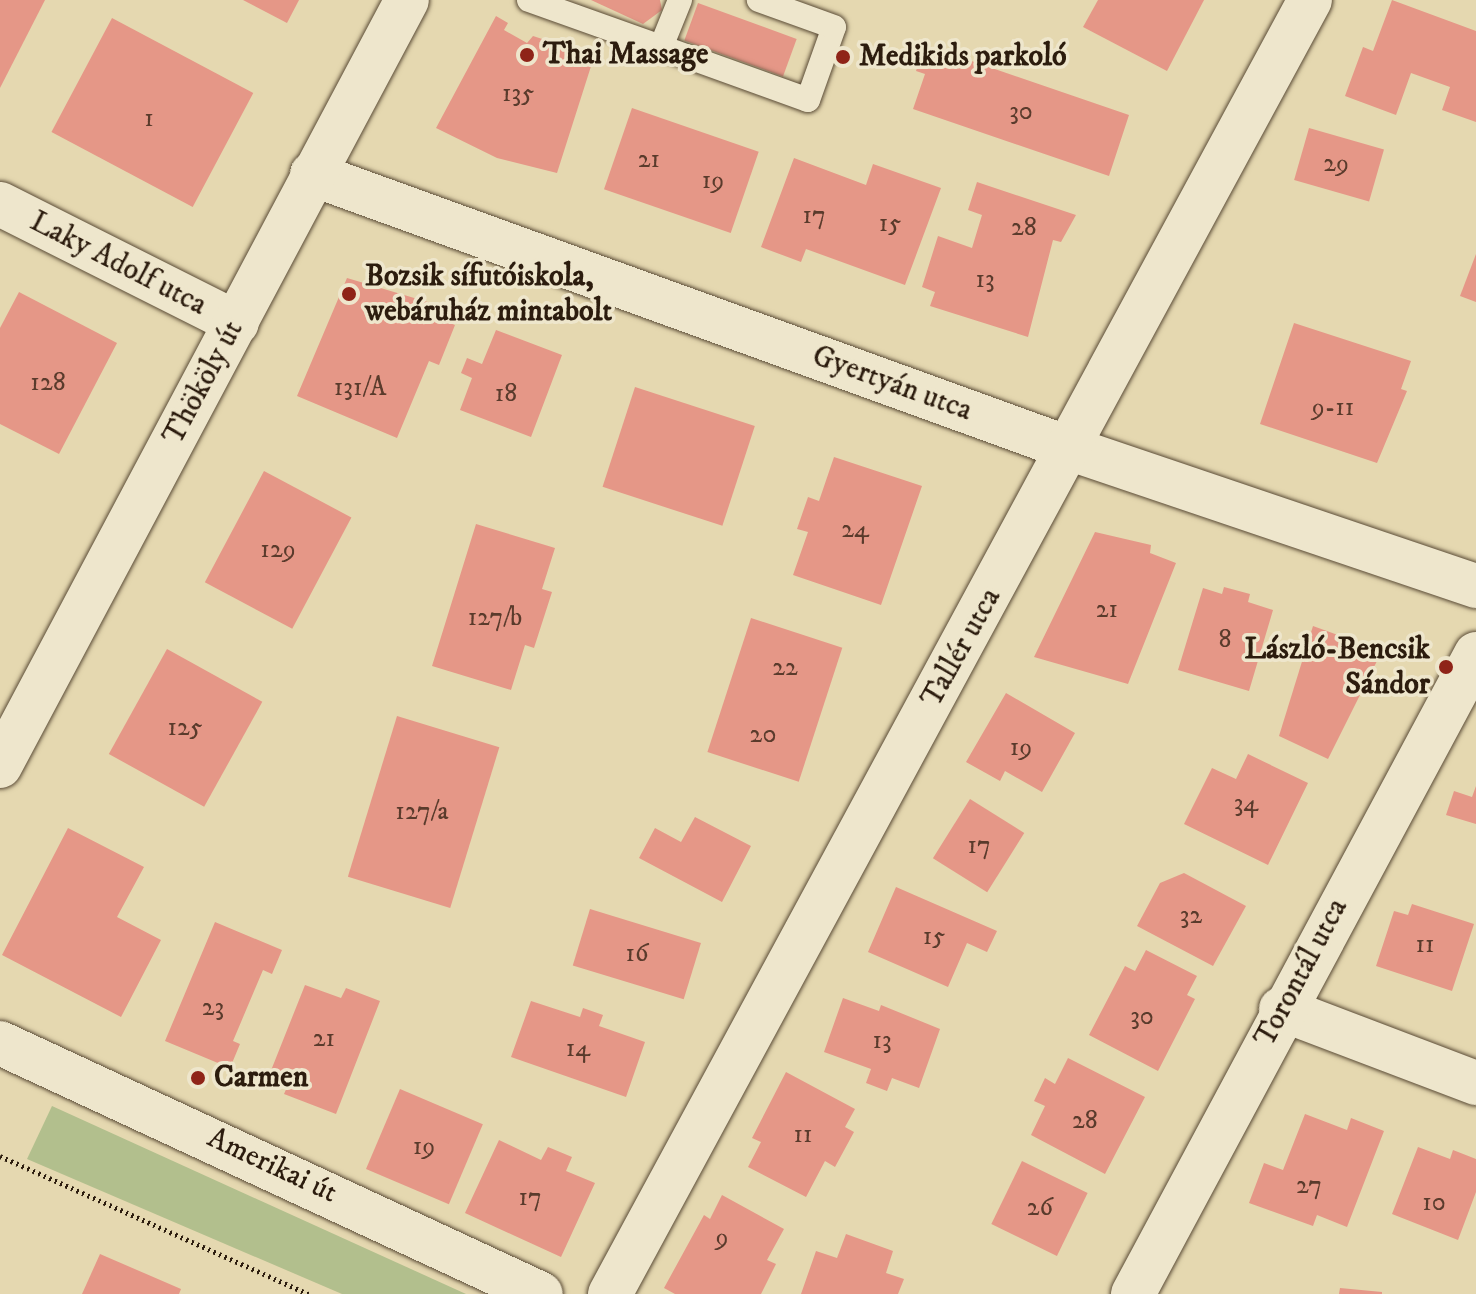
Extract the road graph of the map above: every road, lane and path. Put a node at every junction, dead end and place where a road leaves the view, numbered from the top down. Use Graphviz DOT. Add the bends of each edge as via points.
graph roads {
  1 [pos="407,0"];
  2 [pos="529,0"];
  3 [pos="680,0"];
  4 [pos="759,0"];
  5 [pos="1310,0"];
  6 [pos="661,47"];
  7 [pos="312,174"];
  8 [pos="0,204"];
  9 [pos="237,323"];
  10 [pos="1071,449"];
  11 [pos="1476,586"];
  12 [pos="1476,654"];
  13 [pos="0,766"];
  14 [pos="1281,1009"];
  15 [pos="0,1043"];
  16 [pos="1476,1083"];
  17 [pos="0,1156"];
  18 [pos="309,1294"];
  19 [pos="541,1294"];
  20 [pos="610,1294"];
  21 [pos="1133,1294"];
  1 -- 7 [label="street, Thököly út"];
  2 -- 6 [label="lane"];
  3 -- 6 [label="lane"];
  4 -- 6 [label="lane" via="834,27 808,100"];
  5 -- 10 [label="street, Tallér utca"];
  7 -- 9 [label="street, Thököly út"];
  7 -- 10 [label="street, Gyertyán utca"];
  8 -- 9 [label="street, Laky Adolf utca"];
  9 -- 13 [label="street, Thököly út"];
  10 -- 11 [label="street, Gyertyán utca"];
  10 -- 20 [label="street, Tallér utca"];
  12 -- 14 [label="street, Torontál utca"];
  14 -- 16 [label="street"];
  14 -- 21 [label="street, Torontál utca"];
  15 -- 19 [label="street, Amerikai út"];
  17 -- 18 [label="path"];
}
